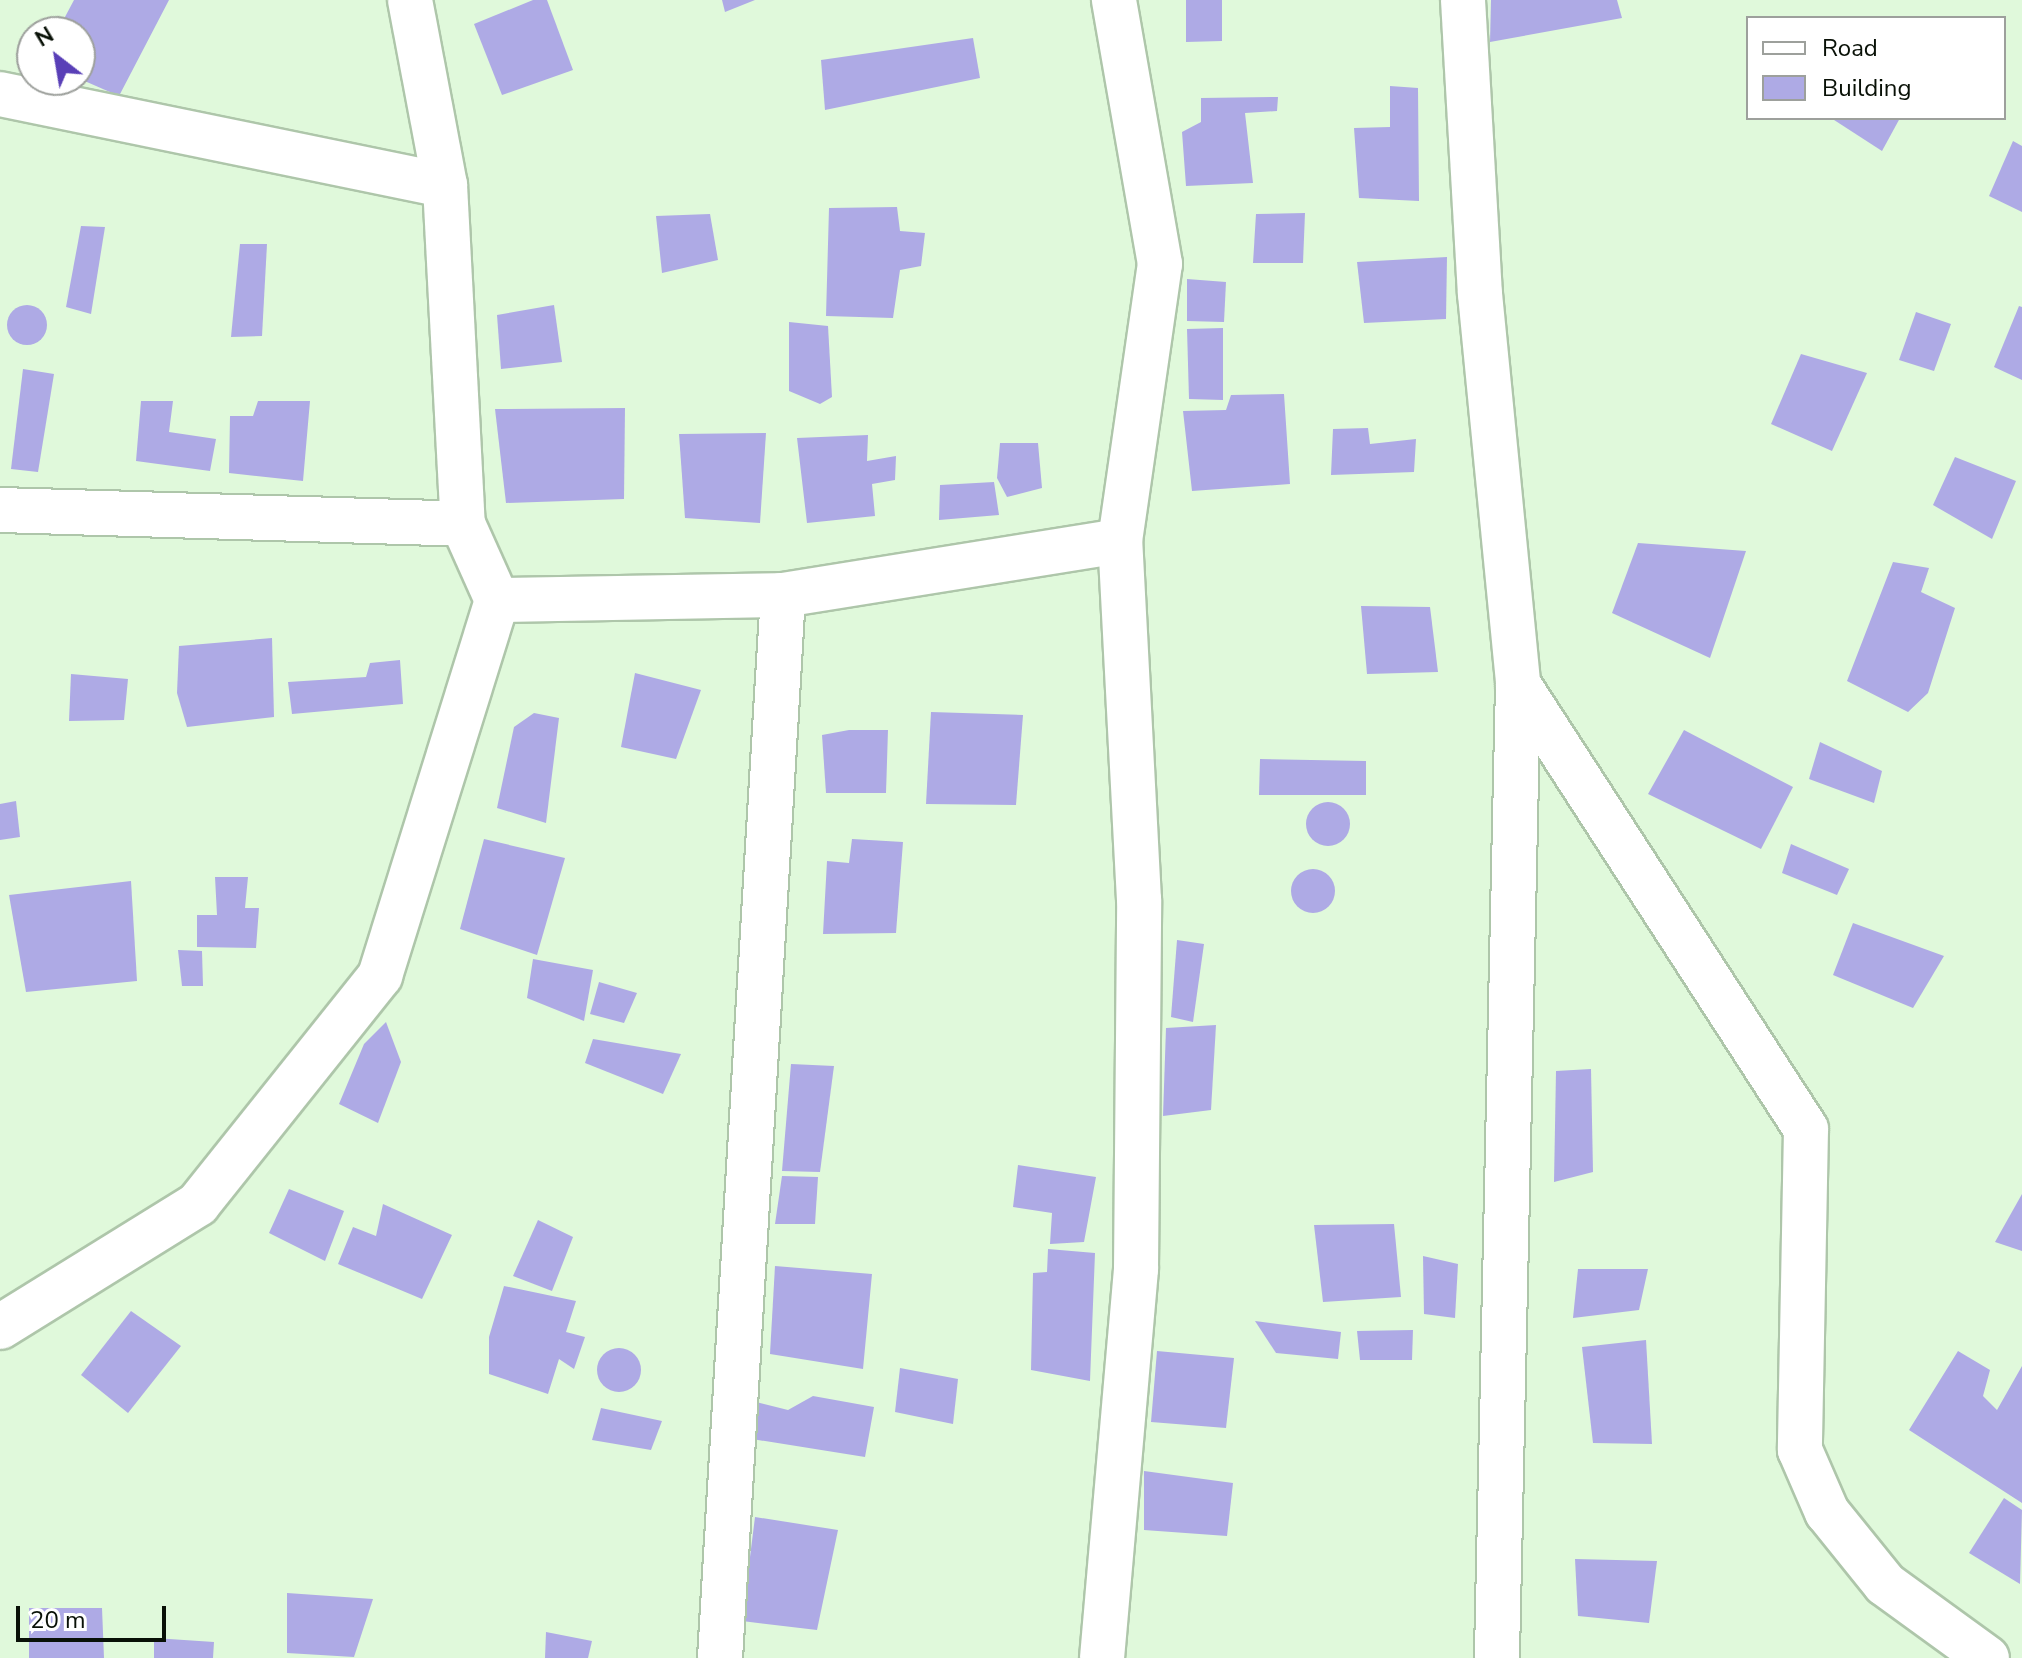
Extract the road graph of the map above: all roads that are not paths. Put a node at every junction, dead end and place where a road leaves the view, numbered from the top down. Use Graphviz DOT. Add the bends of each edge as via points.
graph roads {
  1 [pos="410,0"];
  2 [pos="1114,0"];
  3 [pos="1463,0"];
  4 [pos="0,94"];
  5 [pos="445,185"];
  6 [pos="0,510"];
  7 [pos="463,524"];
  8 [pos="1120,541"];
  9 [pos="783,595"];
  10 [pos="497,600"];
  11 [pos="1518,684"];
  12 [pos="0,1327"];
  13 [pos="720,1658"];
  14 [pos="1102,1658"];
  15 [pos="1497,1658"];
  16 [pos="1987,1658"];
  1 -- 5 [label="street"];
  2 -- 8 [label="street" via="1160,264"];
  3 -- 11 [label="street" via="1480,294"];
  4 -- 5 [label="street"];
  5 -- 7 [label="street"];
  6 -- 7 [label="street"];
  7 -- 10 [label="street"];
  8 -- 9 [label="street"];
  8 -- 14 [label="street" via="1139,900 1136,1269"];
  9 -- 10 [label="street"];
  9 -- 13 [label="street"];
  10 -- 12 [label="street" via="380,976 198,1204"];
  11 -- 15 [label="street"];
  11 -- 16 [label="street" via="1806,1129 1800,1450 1827,1512 1885,1584"];
}
